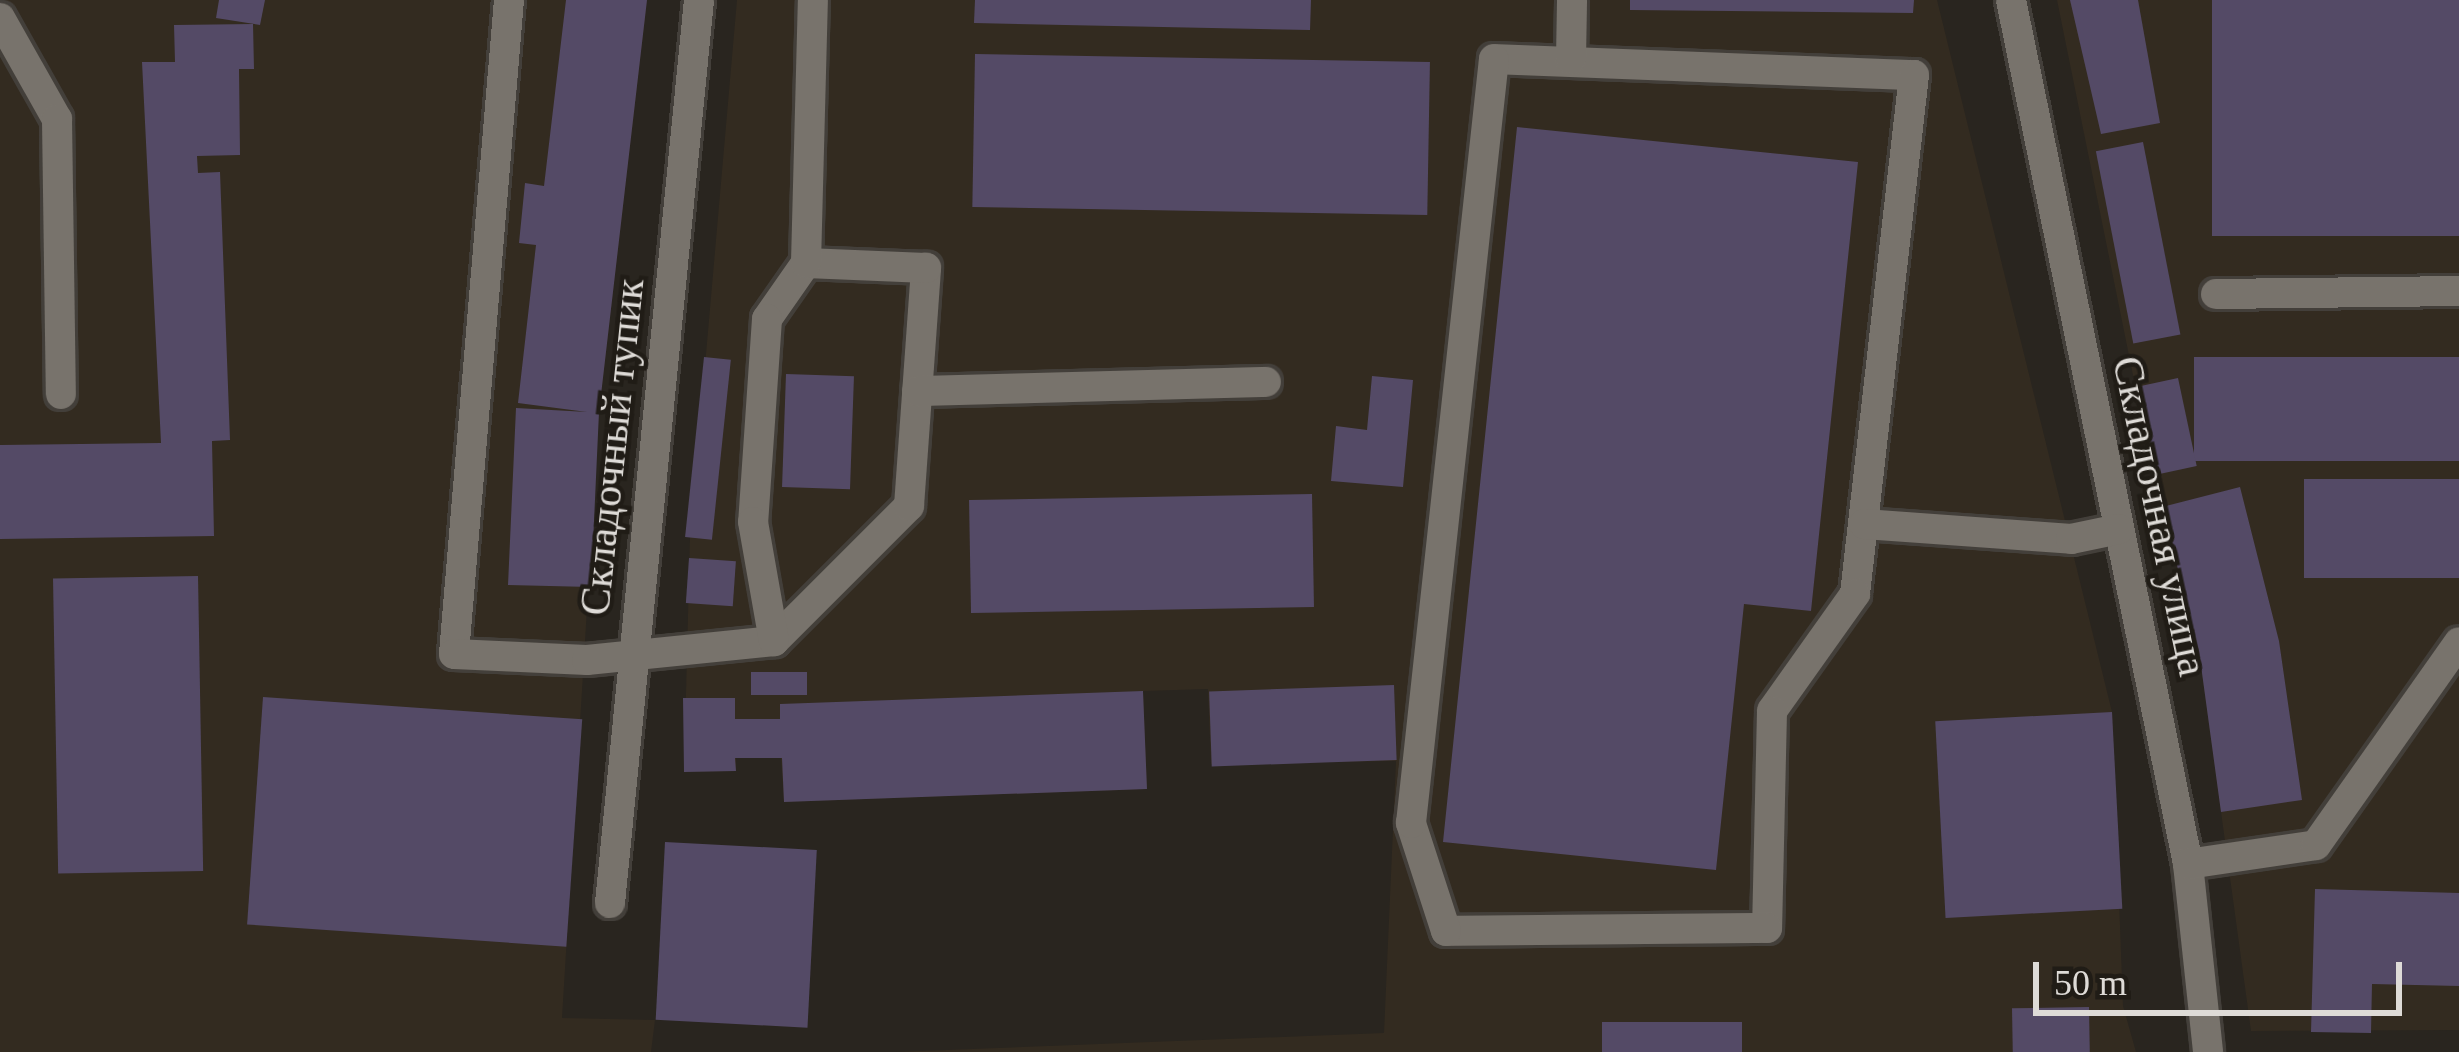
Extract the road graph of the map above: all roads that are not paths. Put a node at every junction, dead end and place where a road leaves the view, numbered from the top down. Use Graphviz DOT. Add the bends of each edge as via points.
graph roads {
  1 [pos="508,0"];
  2 [pos="700,0"];
  3 [pos="813,0"];
  4 [pos="1572,0"];
  5 [pos="2011,0"];
  6 [pos="0,18"];
  7 [pos="1571,59"];
  8 [pos="806,262"];
  9 [pos="2459,291"];
  10 [pos="2216,294"];
  11 [pos="1266,382"];
  12 [pos="917,391"];
  13 [pos="62,394"];
  14 [pos="1864,524"];
  15 [pos="2120,530"];
  16 [pos="774,641"];
  17 [pos="2459,642"];
  18 [pos="632,656"];
  19 [pos="2188,864"];
  20 [pos="610,903"];
  21 [pos="2206,1052"];
  1 -- 18 [label="street" via="454,654"];
  2 -- 18 [label="street, Складочный тупик"];
  3 -- 8 [label="street"];
  4 -- 7 [label="street"];
  5 -- 15 [label="street, Складочная улица"];
  6 -- 13 [label="street" via="57,119"];
  7 -- 14 [label="street" via="1914,75"];
  7 -- 14 [label="street" via="1494,59 1412,823 1446,932 1767,928 1772,711 1856,594"];
  8 -- 12 [label="street" via="926,268"];
  8 -- 16 [label="street" via="766,319 753,522"];
  9 -- 10 [label="street"];
  11 -- 12 [label="street"];
  12 -- 16 [label="street" via="909,506"];
  14 -- 15 [label="street" via="2071,538"];
  15 -- 19 [label="street, Складочная улица"];
  16 -- 18 [label="street"];
  17 -- 19 [label="street" via="2316,845"];
  18 -- 20 [label="street, Складочный тупик"];
  19 -- 21 [label="street, Складочная улица"];
}
